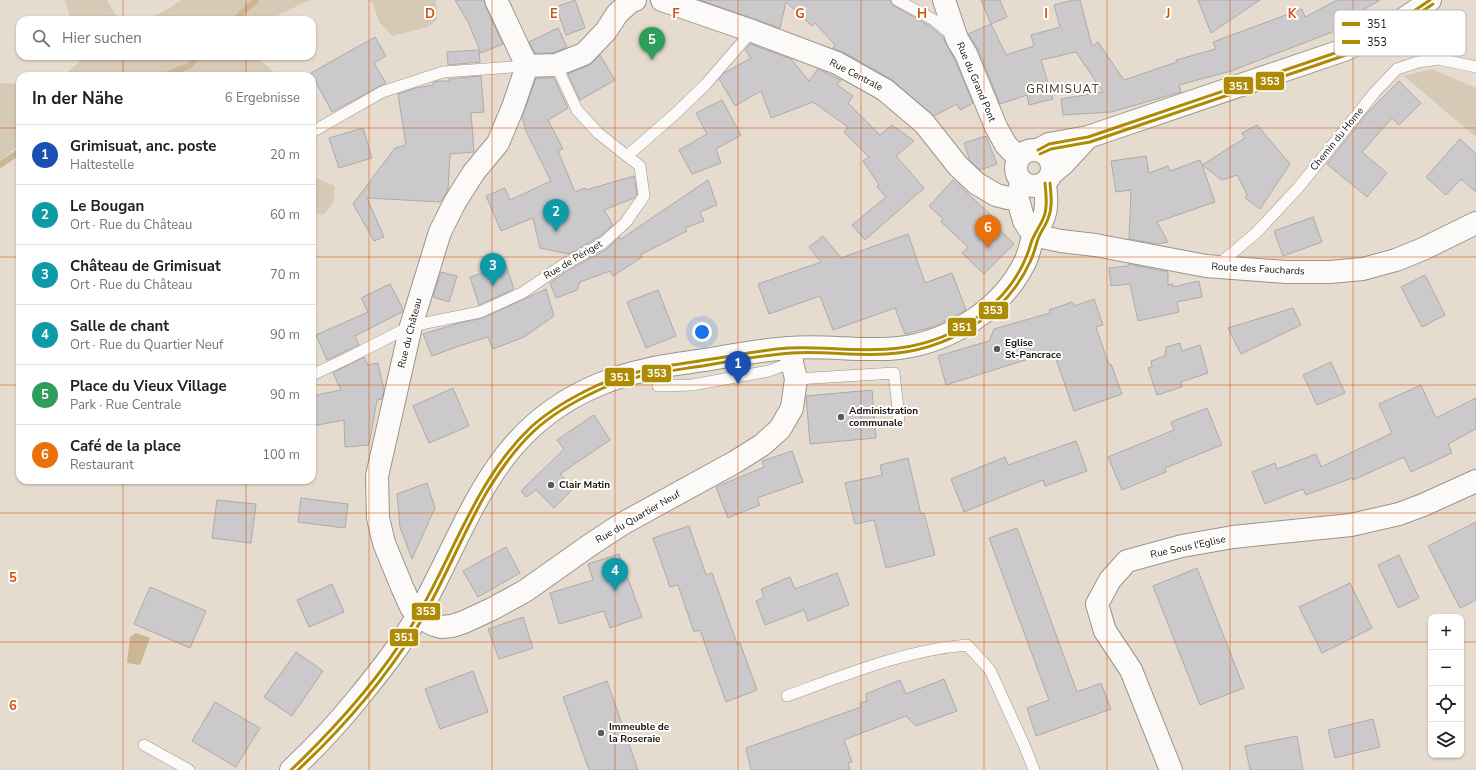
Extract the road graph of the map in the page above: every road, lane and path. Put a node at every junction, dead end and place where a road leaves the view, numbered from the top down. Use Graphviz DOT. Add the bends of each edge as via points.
graph roads {
  1 [pos="496,0"];
  2 [pos="632,0"];
  3 [pos="635,0"];
  4 [pos="662,0"];
  5 [pos="896,0"];
  6 [pos="944,0"];
  7 [pos="1430,0"];
  8 [pos="1416,10"];
  9 [pos="752,31"];
  10 [pos="957,39"];
  11 [pos="1334,53"];
  12 [pos="527,66"];
  13 [pos="556,66"];
  14 [pos="1476,67"];
  15 [pos="316,130"];
  16 [pos="1088,137"];
  17 [pos="1028,154"];
  18 [pos="627,156"];
  19 [pos="1048,178"];
  20 [pos="1020,189"];
  21 [pos="1476,223"];
  22 [pos="1033,235"];
  23 [pos="1221,267"];
  24 [pos="411,326"];
  25 [pos="793,363"];
  26 [pos="316,372"];
  27 [pos="658,386"];
  28 [pos="899,418"];
  29 [pos="1476,481"];
  30 [pos="418,616"];
  31 [pos="787,696"];
  32 [pos="321,741"];
  33 [pos="144,745"];
  34 [pos="189,770"];
  35 [pos="291,770"];
  36 [pos="311,770"];
  37 [pos="1034,770"];
  38 [pos="1171,770"];
  1 -- 12 [label="street"];
  2 -- 3 [label="street"];
  2 -- 13 [label="street" via="584,54"];
  4 -- 9 [label="street, Rue Centrale"];
  5 -- 10 [label="lane" via="934,20"];
  6 -- 10 [label="street, Rue du Grand Pont"];
  7 -- 8 [label="street"];
  9 -- 18 [label="lane" via="676,114"];
  9 -- 20 [label="street, Rue Centrale" via="837,63 885,90 924,123 958,166 976,183 996,195 1008,198"];
  10 -- 17 [label="street, Rue du Grand Pont" via="1006,145"];
  11 -- 16 [label="street"];
  12 -- 13 [label="street"];
  12 -- 15 [label="lane" via="443,72 382,92"];
  12 -- 24 [label="street, Rue du Château" via="498,143 474,172 440,232"];
  13 -- 18 [label="lane, Rue de Périget" via="577,110 598,133"];
  14 -- 23 [label="lane, Chemin du Home" via="1439,59 1397,69 1375,92 1298,188 1256,233 1225,259"];
  16 -- 17 [label="street" via="1049,144"];
  16 -- 19 [label="street"];
  17 -- 19 [label="street, Rue du Grand Pont" via="1046,154 1052,166"];
  17 -- 20 [label="street" via="1017,162 1016,172"];
  18 -- 24 [label="lane, Rue de Périget" via="640,166 644,196 626,222 603,243 563,265 522,293 480,312"];
  19 -- 20 [label="street, Rue Centrale" via="1034,186 1026,184"];
  19 -- 22 [label="street, Rue du Grand Pont" via="1044,217"];
  20 -- 22 [label="street" via="1024,221"];
  21 -- 23 [label="street, Route des Fauchards" via="1396,260 1363,269 1286,272"];
  22 -- 23 [label="street, Route des Fauchards"];
  22 -- 25 [label="street, Rue du Grand Pont" via="1024,265 1002,295 988,309 956,330 920,345 862,349 833,347"];
  24 -- 26 [label="lane, Rue de Périget"];
  24 -- 30 [label="street, Rue du Château" via="377,476 378,518 384,543 411,607"];
  25 -- 27 [label="lane" via="769,371 692,385"];
  25 -- 28 [label="lane" via="894,373"];
  25 -- 30 [label="street, Rue du Quartier Neuf" via="792,408 783,424 770,438 735,462 622,524 525,591 492,609 452,626 434,625"];
  25 -- 30 [label="street, Rue du Grand Pont" via="669,365 615,378 592,387 553,410 536,422 512,446 498,465 473,506"];
  29 -- 38 [label="street, Rue Sous l'Eglise" via="1423,506 1392,516 1351,525 1233,537 1182,546 1126,561 1110,580 1097,604 1105,631 1131,670"];
  30 -- 32 [label="street, Rue du Grand Pont" via="395,652"];
  31 -- 37 [label="lane" via="901,657 948,646 967,645 990,670"];
  32 -- 35 [label="street"];
  32 -- 36 [label="street"];
  33 -- 34 [label="lane"];
}
